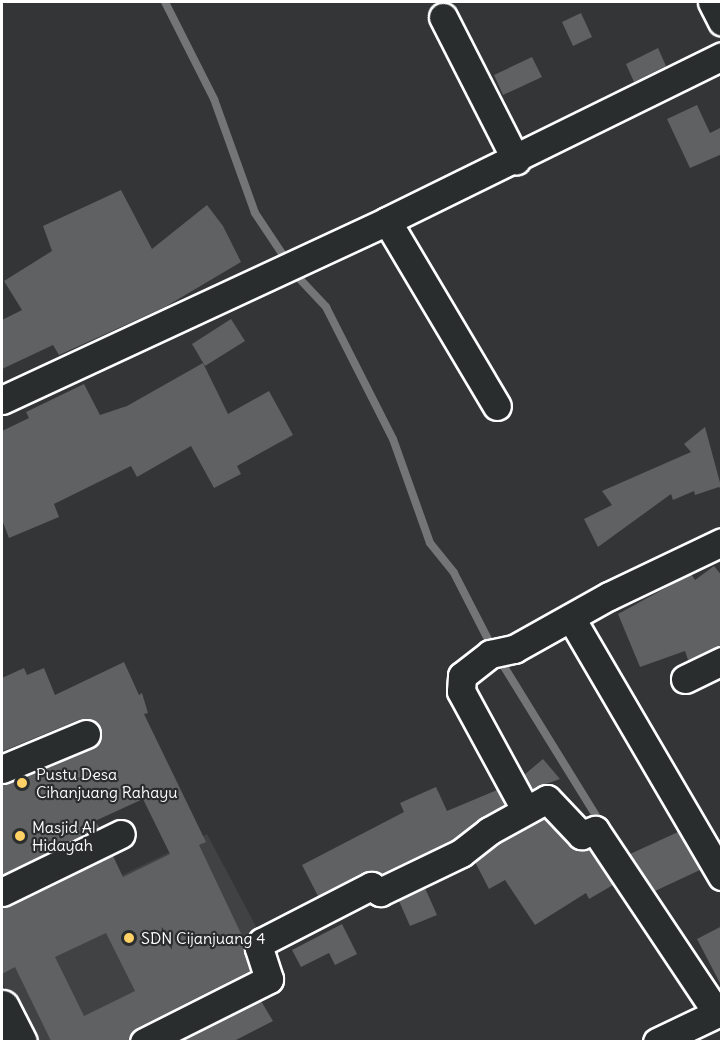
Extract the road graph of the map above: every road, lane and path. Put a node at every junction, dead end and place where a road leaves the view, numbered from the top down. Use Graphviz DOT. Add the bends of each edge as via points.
graph roads {
  1 [pos="712,2"];
  2 [pos="443,17"];
  3 [pos="722,22"];
  4 [pos="722,56"];
  5 [pos="516,160"];
  6 [pos="387,221"];
  7 [pos="2,400"];
  8 [pos="497,406"];
  9 [pos="722,542"];
  10 [pos="572,618"];
  11 [pos="722,661"];
  12 [pos="685,679"];
  13 [pos="86,734"];
  14 [pos="2,769"];
  15 [pos="525,809"];
  16 [pos="121,834"];
  17 [pos="722,876"];
  18 [pos="2,892"];
  19 [pos="2,1007"];
  20 [pos="719,1012"];
  21 [pos="20,1041"];
  22 [pos="144,1041"];
  23 [pos="657,1041"];
  1 -- 3 [label="street"];
  2 -- 5 [label="street"];
  4 -- 5 [label="street"];
  5 -- 6 [label="street"];
  6 -- 7 [label="street"];
  6 -- 8 [label="street"];
  9 -- 10 [label="street"];
  10 -- 15 [label="street" via="514,649 490,654 462,676 461,691"];
  10 -- 17 [label="street"];
  11 -- 12 [label="street"];
  13 -- 14 [label="street"];
  15 -- 20 [label="street" via="547,799 580,835 595,830"];
  15 -- 22 [label="street" via="461,853 380,892 372,885 262,942 259,948 268,979"];
  16 -- 18 [label="street"];
  19 -- 21 [label="main road"];
  20 -- 23 [label="street"];
}
